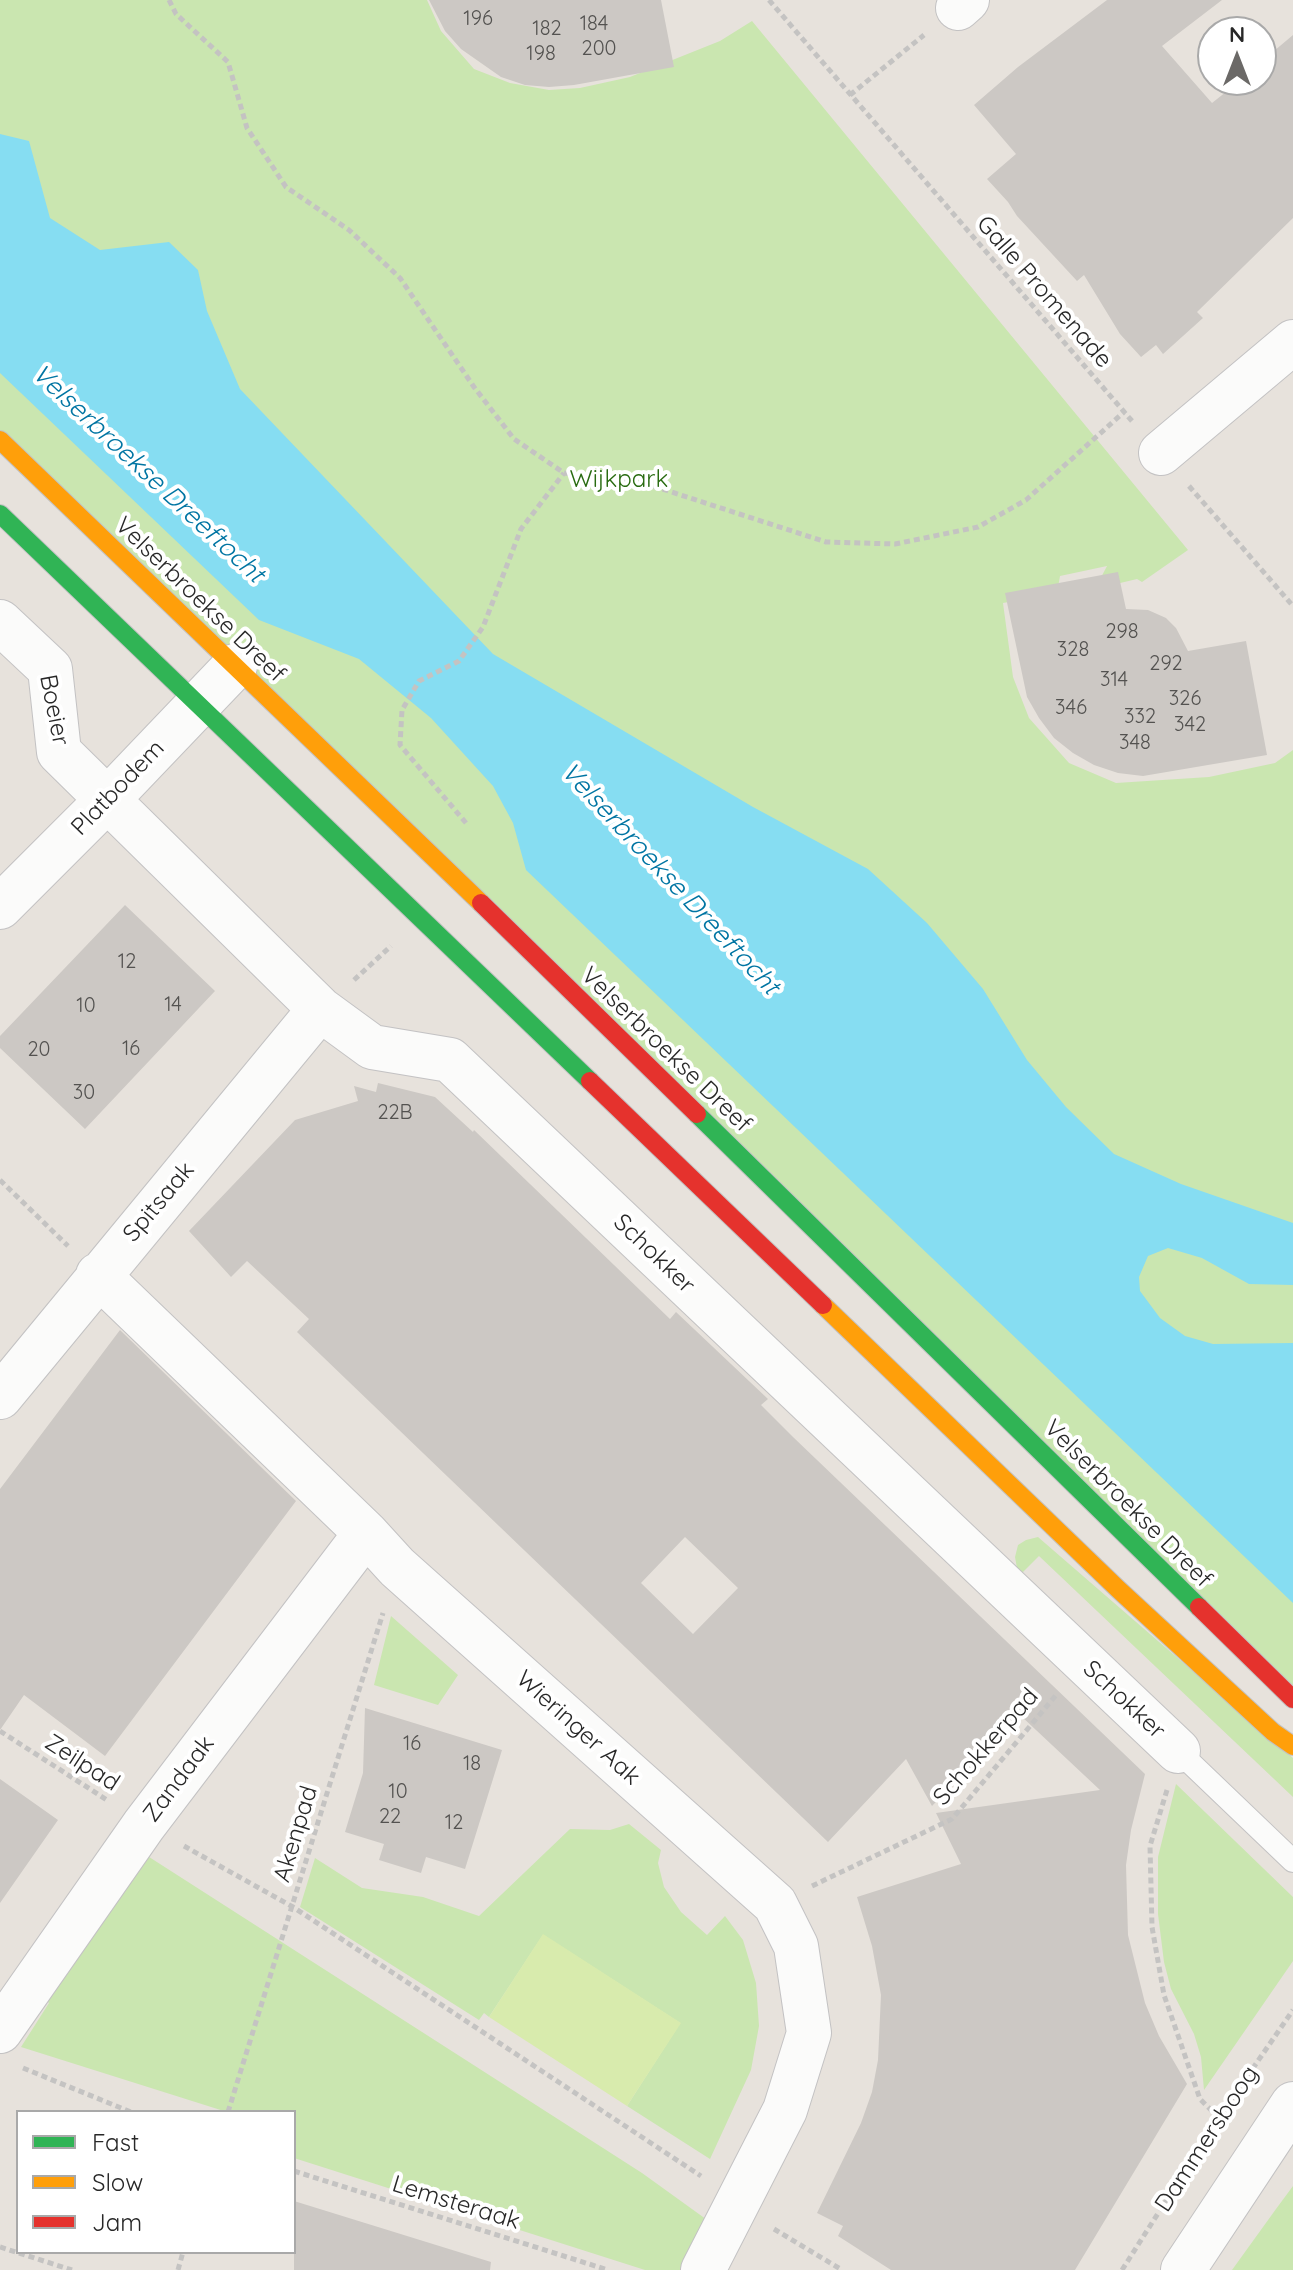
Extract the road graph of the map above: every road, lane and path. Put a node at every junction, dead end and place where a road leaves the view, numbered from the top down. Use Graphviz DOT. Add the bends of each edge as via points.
graph roads {
  1 [pos="169,0"];
  2 [pos="769,0"];
  3 [pos="962,4"];
  4 [pos="850,95"];
  5 [pos="1293,342"];
  6 [pos="1124,412"];
  7 [pos="0,440"];
  8 [pos="1161,453"];
  9 [pos="564,473"];
  10 [pos="0,514"];
  11 [pos="1293,606"];
  12 [pos="0,622"];
  13 [pos="235,666"];
  14 [pos="199,704"];
  15 [pos="402,710"];
  16 [pos="108,799"];
  17 [pos="0,907"];
  18 [pos="320,1009"];
  19 [pos="0,1180"];
  20 [pos="98,1275"];
  21 [pos="0,1397"];
  22 [pos="366,1533"];
  23 [pos="397,1567"];
  24 [pos="1083,1662"];
  25 [pos="1293,1699"];
  26 [pos="0,1731"];
  27 [pos="1293,1746"];
  28 [pos="1178,1751"];
  29 [pos="144,1825"];
  30 [pos="1293,1861"];
  31 [pos="775,1904"];
  32 [pos="293,1907"];
  33 [pos="1293,2010"];
  34 [pos="7,2048"];
  35 [pos="1293,2104"];
  36 [pos="127,2110"];
  37 [pos="229,2110"];
  38 [pos="1218,2119"];
  39 [pos="1258,2154"];
  40 [pos="296,2172"];
  41 [pos="735,2206"];
  42 [pos="22,2254"];
  43 [pos="72,2270"];
  44 [pos="608,2270"];
  45 [pos="703,2270"];
  46 [pos="842,2270"];
  47 [pos="1122,2270"];
  48 [pos="1183,2270"];
  1 -- 9 [label="path" via="176,14 228,62 247,128 286,187 349,230 400,278 514,439"];
  2 -- 4 [label="path, Galle Promenade"];
  3 -- 4 [label="path"];
  4 -- 6 [label="path, Galle Promenade"];
  5 -- 8 [label="street"];
  6 -- 8 [label="path, Galle Promenade"];
  6 -- 9 [label="path" via="1026,500 978,527 895,544 826,542 653,486"];
  7 -- 13 [label="street, Velserbroekse Dreef"];
  8 -- 11 [label="path, Galle Promenade"];
  9 -- 15 [label="path" via="521,529 483,627 459,661 419,681"];
  10 -- 14 [label="street"];
  12 -- 16 [label="street, Boeier" via="50,669 59,752"];
  13 -- 14 [label="street, Platbodem"];
  13 -- 25 [label="street, Velserbroekse Dreef"];
  14 -- 16 [label="street, Platbodem"];
  14 -- 27 [label="street" via="1118,1589"];
  16 -- 17 [label="street, Platbodem"];
  16 -- 18 [label="street, Schokker"];
  18 -- 20 [label="street, Spitsaak"];
  18 -- 24 [label="street, Schokker" via="372,1047 450,1060"];
  19 -- 20 [label="path"];
  20 -- 21 [label="street, Spitsaak"];
  20 -- 22 [label="street, Wieringer Aak"];
  22 -- 23 [label="street, Wieringer Aak"];
  22 -- 29 [label="street, Zandaak"];
  23 -- 31 [label="street, Wieringer Aak"];
  23 -- 32 [label="path, Akenpad"];
  24 -- 28 [label="street, Schokker"];
  24 -- 31 [label="path, Schokkerpad" via="952,1819"];
  26 -- 29 [label="path, Zeilpad"];
  28 -- 30 [label="lane, Schokker"];
  28 -- 38 [label="path, Schokker" via="1150,1846 1152,1927 1164,1995 1194,2084"];
  29 -- 32 [label="path, Zeilpad"];
  29 -- 34 [label="street, Zandaak"];
  31 -- 41 [label="street, Wieringer Aak" via="796,1946 809,2033 785,2110"];
  32 -- 37 [label="path, Akenpad"];
  32 -- 41 [label="path, Zeilpad" via="708,2181"];
  33 -- 38 [label="path, Dammersboog"];
  34 -- 36 [label="path"];
  35 -- 39 [label="street"];
  38 -- 39 [label="path, Schokker"];
  38 -- 47 [label="path, Dammersboog"];
  39 -- 48 [label="street"];
  40 -- 44 [label="path, Lemsteraak"];
  41 -- 45 [label="street, Wieringer Aak"];
  41 -- 46 [label="path, Zeilpad"];
  42 -- 43 [label="path"];
}
